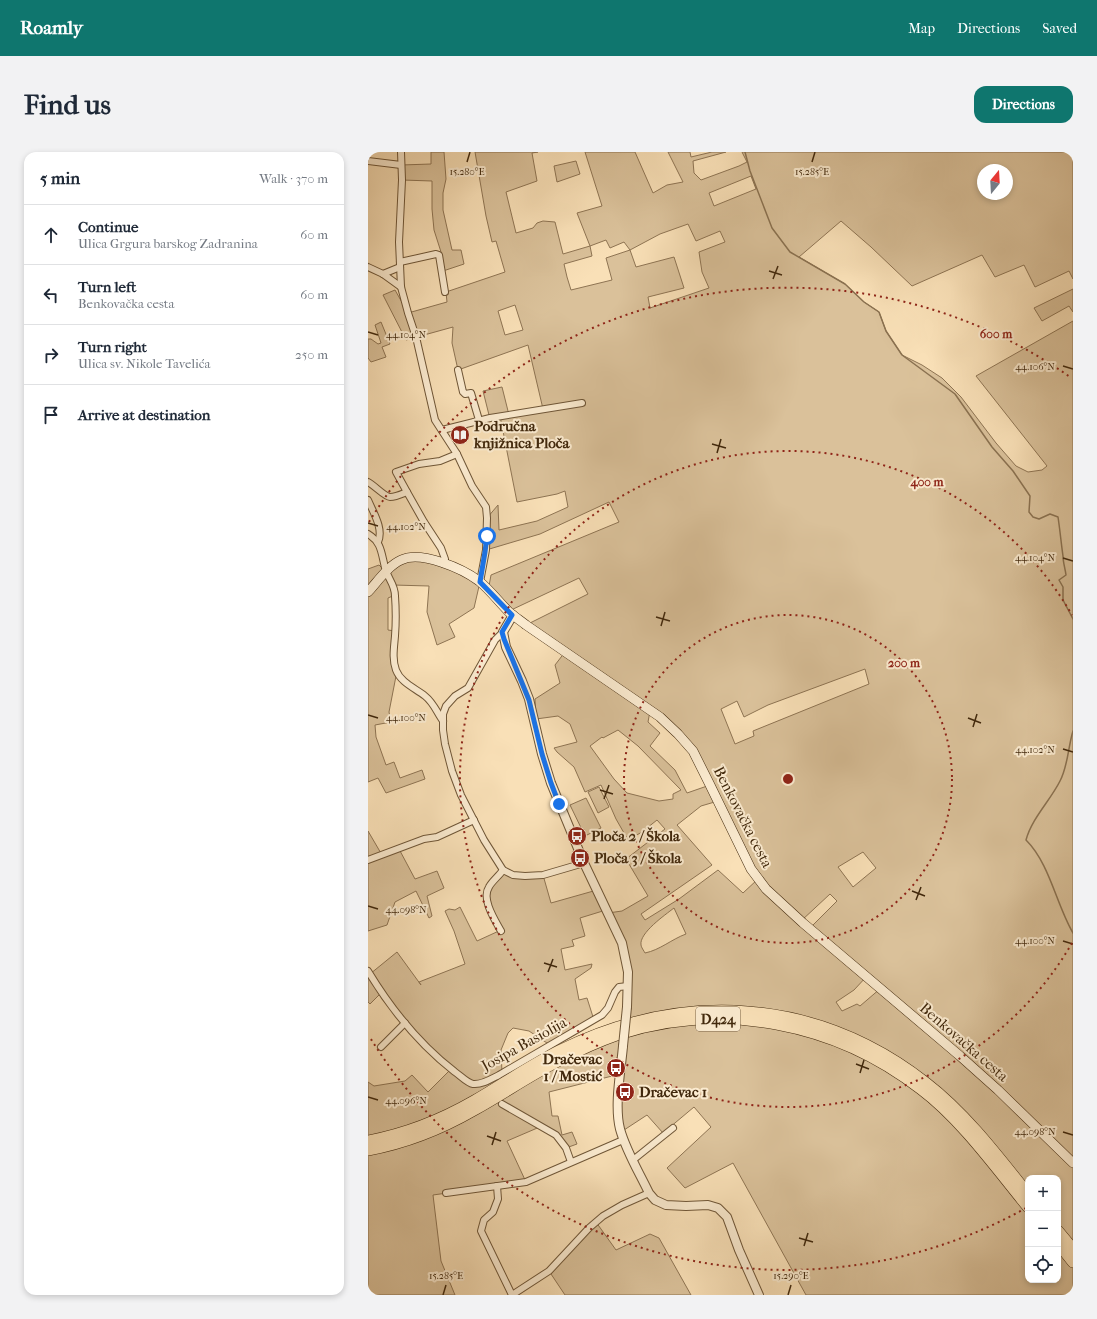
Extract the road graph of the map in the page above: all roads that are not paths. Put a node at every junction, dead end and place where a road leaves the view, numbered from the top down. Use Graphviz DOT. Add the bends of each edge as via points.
graph roads {
  1 [pos="401,152"];
  2 [pos="368,161"];
  3 [pos="401,165"];
  4 [pos="400,265"];
  5 [pos="368,267"];
  6 [pos="383,274"];
  7 [pos="401,287"];
  8 [pos="445,292"];
  9 [pos="458,370"];
  10 [pos="582,403"];
  11 [pos="479,420"];
  12 [pos="442,430"];
  13 [pos="457,454"];
  14 [pos="368,482"];
  15 [pos="407,492"];
  16 [pos="368,500"];
  17 [pos="368,534"];
  18 [pos="378,542"];
  19 [pos="444,564"];
  20 [pos="386,572"];
  21 [pos="480,582"];
  22 [pos="368,592"];
  23 [pos="512,615"];
  24 [pos="502,632"];
  25 [pos="443,721"];
  26 [pos="474,820"];
  27 [pos="368,860"];
  28 [pos="584,863"];
  29 [pos="503,870"];
  30 [pos="500,931"];
  31 [pos="368,970"];
  32 [pos="628,986"];
  33 [pos="405,1023"];
  34 [pos="381,1047"];
  35 [pos="502,1104"];
  36 [pos="673,1128"];
  37 [pos="623,1140"];
  38 [pos="368,1141"];
  39 [pos="368,1150"];
  40 [pos="633,1160"];
  41 [pos="572,1162"];
  42 [pos="1073,1163"];
  43 [pos="497,1186"];
  44 [pos="1025,1190"];
  45 [pos="446,1193"];
  46 [pos="648,1193"];
  47 [pos="1025,1203"];
  48 [pos="1061,1235"];
  49 [pos="1061,1247"];
  50 [pos="1073,1249"];
  51 [pos="1073,1262"];
  52 [pos="512,1295"];
  53 [pos="759,1295"];
  1 -- 3 [label="street"];
  2 -- 3 [label="street"];
  3 -- 4 [label="street" via="398,242"];
  4 -- 6 [label="street"];
  4 -- 7 [label="street"];
  4 -- 8 [label="street" via="439,255"];
  5 -- 6 [label="street"];
  6 -- 7 [label="street"];
  7 -- 12 [label="street" via="416,337 435,420"];
  9 -- 11 [label="street" via="463,392 471,393"];
  10 -- 11 [label="street"];
  11 -- 12 [label="street"];
  12 -- 13 [label="street"];
  13 -- 15 [label="street" via="396,472"];
  13 -- 21 [label="street" via="472,486 486,507 486,550"];
  14 -- 15 [label="street" via="387,496"];
  15 -- 19 [label="street" via="441,548 445,558"];
  16 -- 18 [label="street" via="380,530"];
  17 -- 18 [label="street"];
  18 -- 20 [label="street"];
  19 -- 20 [label="main road, Benkovačka cesta" via="423,558 403,559"];
  19 -- 21 [label="main road, Benkovačka cesta"];
  20 -- 22 [label="main road, Benkovačka cesta"];
  20 -- 25 [label="street" via="393,583 395,595 394,659 397,671 404,681 426,697"];
  21 -- 23 [label="main road, Benkovačka cesta"];
  23 -- 24 [label="street"];
  23 -- 42 [label="main road, Benkovačka cesta" via="660,717 678,734 697,759 750,869 766,889 998,1090"];
  24 -- 25 [label="street" via="494,640 468,688 455,696 446,706"];
  24 -- 28 [label="street" via="529,700 551,783"];
  25 -- 26 [label="street" via="445,744 452,771"];
  26 -- 27 [label="street" via="437,837 424,838"];
  26 -- 29 [label="street"];
  28 -- 29 [label="street" via="543,875 513,875"];
  28 -- 32 [label="street" via="622,942"];
  29 -- 30 [label="street" via="488,888 487,895 487,904"];
  31 -- 33 [label="street, Josipa Basiolija"];
  32 -- 33 [label="street, Josipa Basiolija" via="619,987 602,1015 485,1082 474,1084 439,1059"];
  32 -- 37 [label="street, bridge" via="619,1093"];
  33 -- 34 [label="street"];
  35 -- 41 [label="street" via="556,1135"];
  36 -- 40 [label="street"];
  37 -- 40 [label="street"];
  37 -- 41 [label="street"];
  38 -- 44 [label="highway, D424" via="425,1125 472,1102 557,1052 615,1027 662,1016 734,1010 758,1012 824,1027 872,1048 904,1066 949,1102"];
  39 -- 47 [label="highway, D424" via="401,1142 449,1123 559,1060 618,1035 661,1024 699,1019 734,1019 788,1026 821,1035 867,1054 899,1072 944,1109"];
  40 -- 46 [label="street"];
  41 -- 43 [label="street" via="526,1182"];
  43 -- 45 [label="street"];
  43 -- 52 [label="street" via="498,1199 493,1212 484,1220 481,1232"];
  46 -- 52 [label="street" via="603,1216 550,1271"];
  46 -- 53 [label="street" via="654,1200 666,1205 708,1205 718,1208 726,1217"];
  48 -- 50 [label="highway"];
  49 -- 51 [label="highway"];
}
